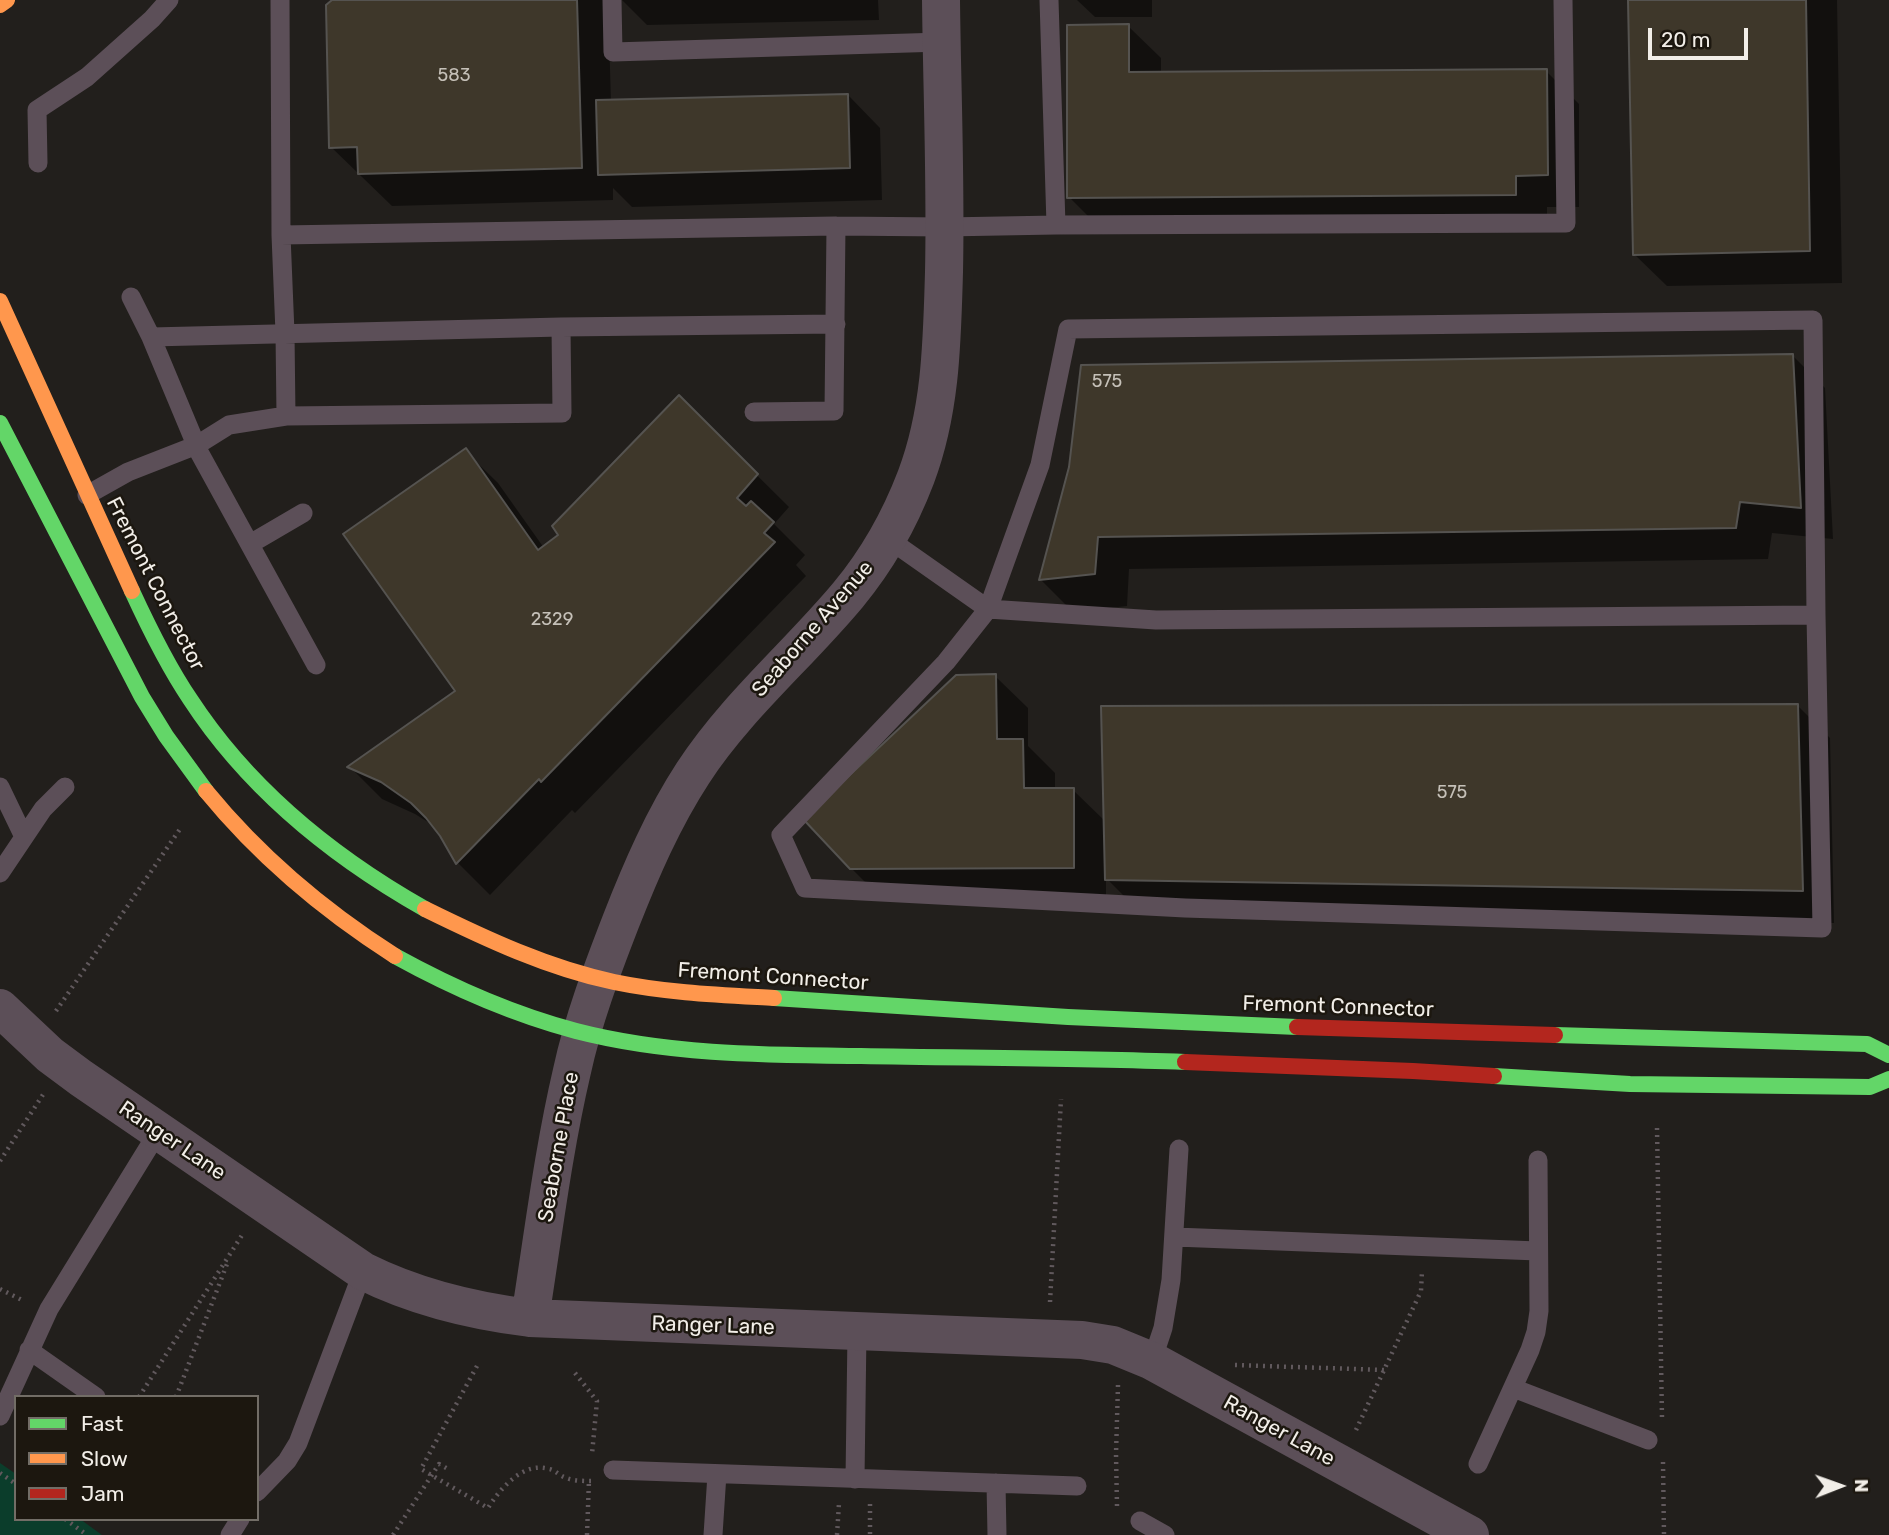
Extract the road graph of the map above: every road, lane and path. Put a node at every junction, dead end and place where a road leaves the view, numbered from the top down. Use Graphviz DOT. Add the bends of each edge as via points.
graph roads {
  1 [pos="7,0"];
  2 [pos="169,0"];
  3 [pos="280,0"];
  4 [pos="612,0"];
  5 [pos="941,0"];
  6 [pos="1049,0"];
  7 [pos="1563,0"];
  8 [pos="0,5"];
  9 [pos="942,42"];
  10 [pos="38,163"];
  11 [pos="1056,225"];
  12 [pos="836,226"];
  13 [pos="945,228"];
  14 [pos="281,235"];
  15 [pos="131,297"];
  16 [pos="0,301"];
  17 [pos="836,324"];
  18 [pos="561,327"];
  19 [pos="285,333"];
  20 [pos="151,337"];
  21 [pos="754,412"];
  22 [pos="286,416"];
  23 [pos="0,423"];
  24 [pos="197,445"];
  25 [pos="87,495"];
  26 [pos="303,513"];
  27 [pos="887,538"];
  28 [pos="250,544"];
  29 [pos="988,609"];
  30 [pos="1816,615"];
  31 [pos="316,665"];
  32 [pos="0,787"];
  33 [pos="65,787"];
  34 [pos="182,826"];
  35 [pos="24,837"];
  36 [pos="0,873"];
  37 [pos="600,978"];
  38 [pos="0,1008"];
  39 [pos="56,1011"];
  40 [pos="582,1033"];
  41 [pos="1889,1055"];
  42 [pos="1889,1079"];
  43 [pos="48,1086"];
  44 [pos="1061,1099"];
  45 [pos="1657,1128"];
  46 [pos="158,1132"];
  47 [pos="1179,1149"];
  48 [pos="1538,1160"];
  49 [pos="0,1161"];
  50 [pos="250,1223"];
  51 [pos="1175,1237"];
  52 [pos="1422,1247"];
  53 [pos="1538,1251"];
  54 [pos="231,1252"];
  55 [pos="363,1270"];
  56 [pos="1050,1302"];
  57 [pos="530,1318"];
  58 [pos="857,1332"];
  59 [pos="29,1350"];
  60 [pos="1233,1364"];
  61 [pos="477,1366"];
  62 [pos="1135,1368"];
  63 [pos="1384,1370"];
  64 [pos="575,1373"];
  65 [pos="1513,1388"];
  66 [pos="93,1395"];
  67 [pos="140,1395"];
  68 [pos="177,1395"];
  69 [pos="0,1416"];
  70 [pos="1356,1430"];
  71 [pos="1655,1434"];
  72 [pos="592,1454"];
  73 [pos="1663,1454"];
  74 [pos="1478,1464"];
  75 [pos="590,1468"];
  76 [pos="448,1469"];
  77 [pos="613,1471"];
  78 [pos="717,1474"];
  79 [pos="431,1475"];
  80 [pos="855,1479"];
  81 [pos="589,1481"];
  82 [pos="996,1483"];
  83 [pos="1077,1486"];
  84 [pos="259,1490"];
  85 [pos="1117,1508"];
  86 [pos="68,1521"];
  87 [pos="1140,1521"];
  88 [pos="1427,1525"];
  89 [pos="86,1535"];
  90 [pos="393,1535"];
  91 [pos="587,1535"];
  92 [pos="713,1535"];
  93 [pos="997,1535"];
  94 [pos="1165,1535"];
  95 [pos="1470,1535"];
  96 [pos="1664,1535"];
  1 -- 8 [label="main road"];
  2 -- 10 [label="lane" via="87,77 37,110"];
  3 -- 14 [label="lane"];
  4 -- 9 [label="lane" via="613,52"];
  5 -- 9 [label="street, Seaborne Avenue"];
  6 -- 11 [label="lane"];
  7 -- 11 [label="lane" via="1566,223"];
  9 -- 13 [label="street, Seaborne Avenue"];
  11 -- 13 [label="lane"];
  12 -- 13 [label="lane"];
  12 -- 14 [label="lane"];
  12 -- 17 [label="lane"];
  13 -- 27 [label="street, Seaborne Avenue" via="943,332 930,432 917,475"];
  14 -- 19 [label="lane"];
  15 -- 20 [label="lane"];
  16 -- 25 [label="main road, Fremont Connector"];
  17 -- 18 [label="lane"];
  17 -- 21 [label="lane" via="834,411"];
  18 -- 19 [label="lane"];
  18 -- 22 [label="lane" via="562,413"];
  19 -- 20 [label="lane"];
  19 -- 22 [label="lane"];
  20 -- 24 [label="lane"];
  22 -- 24 [label="lane" via="229,425"];
  23 -- 40 [label="main road" via="150,711 201,785 261,852 330,912 401,961 482,1000"];
  24 -- 25 [label="lane" via="128,472"];
  24 -- 28 [label="lane"];
  25 -- 37 [label="main road, Fremont Connector" via="148,625 192,702 276,800 345,858 420,906 500,945"];
  26 -- 28 [label="lane"];
  27 -- 29 [label="lane"];
  27 -- 37 [label="street, Seaborne Avenue" via="848,595 694,771 670,809"];
  28 -- 31 [label="lane"];
  29 -- 30 [label="lane" via="1156,620"];
  29 -- 30 [label="lane" via="1040,465 1068,329 1813,320"];
  29 -- 30 [label="lane" via="946,662 781,835 805,888 1185,908 1822,928"];
  32 -- 35 [label="lane"];
  33 -- 35 [label="lane"];
  34 -- 39 [label="path"];
  35 -- 36 [label="lane"];
  37 -- 40 [label="street, Seaborne Place"];
  37 -- 41 [label="main road, Fremont Connector" via="676,992 1025,1015 1867,1044"];
  38 -- 46 [label="street, Ranger Lane" via="50,1055"];
  40 -- 42 [label="main road" via="649,1046 739,1054 1095,1059 1627,1084 1870,1087"];
  40 -- 57 [label="street, Seaborne Place" via="564,1105"];
  43 -- 49 [label="path"];
  44 -- 56 [label="path"];
  45 -- 71 [label="path"];
  46 -- 55 [label="street, Ranger Lane"];
  46 -- 59 [label="lane" via="49,1308"];
  47 -- 51 [label="lane"];
  48 -- 53 [label="lane"];
  50 -- 54 [label="path"];
  51 -- 52 [label="lane"];
  51 -- 62 [label="lane" via="1168,1305"];
  52 -- 53 [label="lane"];
  52 -- 63 [label="path" via="1421,1292"];
  53 -- 65 [label="lane" via="1536,1332"];
  54 -- 67 [label="path"];
  54 -- 68 [label="path"];
  55 -- 57 [label="street, Ranger Lane" via="450,1304"];
  55 -- 84 [label="lane" via="298,1443"];
  57 -- 58 [label="street, Ranger Lane"];
  58 -- 62 [label="street, Ranger Lane" via="1082,1340 1113,1345"];
  58 -- 80 [label="lane"];
  59 -- 66 [label="lane"];
  59 -- 69 [label="lane"];
  60 -- 63 [label="path"];
  61 -- 79 [label="path" via="421,1469"];
  62 -- 85 [label="path" via="1116,1454"];
  62 -- 88 [label="street, Ranger Lane"];
  63 -- 70 [label="path"];
  64 -- 72 [label="path" via="597,1401"];
  65 -- 71 [label="lane"];
  65 -- 74 [label="lane"];
  73 -- 96 [label="path"];
  75 -- 81 [label="path"];
  76 -- 79 [label="path" via="439,1464"];
  77 -- 78 [label="lane"];
  78 -- 80 [label="lane"];
  78 -- 92 [label="lane"];
  79 -- 81 [label="path" via="488,1508 512,1478 533,1469 548,1468 565,1478"];
  79 -- 90 [label="path"];
  80 -- 82 [label="lane"];
  81 -- 91 [label="path"];
  82 -- 83 [label="lane"];
  82 -- 93 [label="lane"];
  86 -- 89 [label="path"];
  87 -- 94 [label="lane"];
  88 -- 95 [label="street, Ranger Lane"];
}
